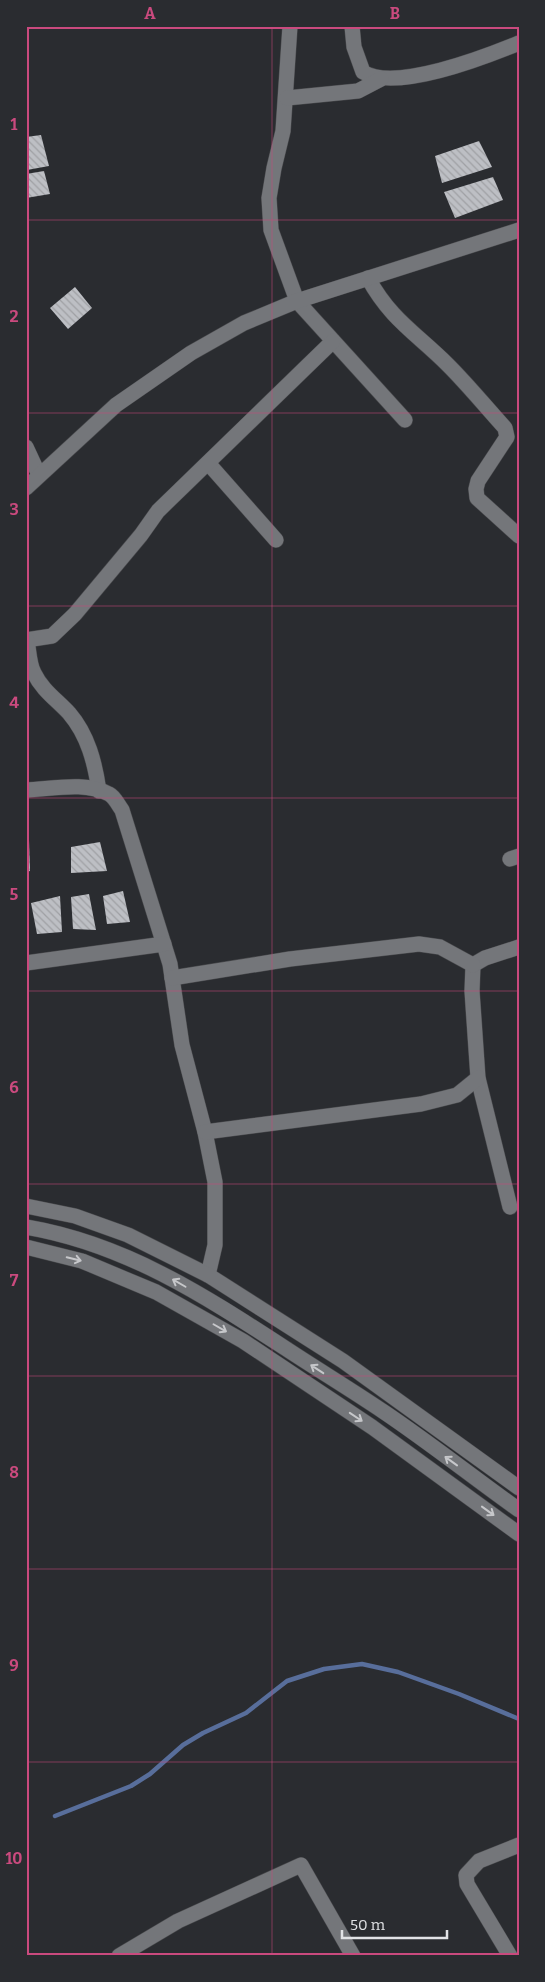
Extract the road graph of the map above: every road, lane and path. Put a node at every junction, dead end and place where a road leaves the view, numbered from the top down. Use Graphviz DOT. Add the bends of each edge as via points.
graph roads {
  1 [pos="290,26"];
  2 [pos="352,26"];
  3 [pos="519,43"];
  4 [pos="381,79"];
  5 [pos="287,98"];
  6 [pos="519,230"];
  7 [pos="368,278"];
  8 [pos="297,302"];
  9 [pos="333,341"];
  10 [pos="405,420"];
  11 [pos="26,447"];
  12 [pos="208,463"];
  13 [pos="39,475"];
  14 [pos="26,488"];
  15 [pos="519,536"];
  16 [pos="276,540"];
  17 [pos="27,640"];
  18 [pos="26,790"];
  19 [pos="99,791"];
  20 [pos="164,944"];
  21 [pos="519,947"];
  22 [pos="26,963"];
  23 [pos="473,966"];
  24 [pos="172,978"];
  25 [pos="478,1078"];
  26 [pos="205,1132"];
  27 [pos="26,1206"];
  28 [pos="510,1207"];
  29 [pos="26,1227"];
  30 [pos="26,1247"];
  31 [pos="208,1275"];
  32 [pos="519,1488"];
  33 [pos="519,1510"];
  34 [pos="519,1534"];
  35 [pos="519,1846"];
  36 [pos="119,1956"];
  37 [pos="353,1956"];
  38 [pos="510,1956"];
  1 -- 5 [label="street"];
  2 -- 4 [label="street" via="354,47 363,72"];
  3 -- 4 [label="street" via="482,58 426,74"];
  4 -- 5 [label="street" via="358,91"];
  5 -- 8 [label="street" via="284,131 269,198 271,230"];
  6 -- 7 [label="street"];
  7 -- 8 [label="street"];
  7 -- 15 [label="street" via="380,300 448,365 505,428 507,437 503,446 478,481 477,498"];
  8 -- 9 [label="street"];
  8 -- 13 [label="street" via="244,322 191,353 116,405"];
  9 -- 10 [label="street"];
  9 -- 12 [label="street"];
  11 -- 13 [label="street"];
  12 -- 16 [label="street"];
  12 -- 17 [label="street" via="158,511 142,535 75,614 52,636"];
  13 -- 14 [label="street"];
  17 -- 19 [label="street" via="32,671 85,736"];
  18 -- 19 [label="street" via="78,787"];
  19 -- 20 [label="street" via="111,795 122,810"];
  20 -- 22 [label="street"];
  20 -- 24 [label="street"];
  21 -- 23 [label="street" via="485,958"];
  23 -- 24 [label="street" via="440,947 419,944 290,958"];
  23 -- 25 [label="street"];
  24 -- 26 [label="street" via="182,1045"];
  25 -- 26 [label="street" via="457,1095 421,1104"];
  25 -- 28 [label="street"];
  26 -- 31 [label="street" via="214,1182 215,1244"];
  27 -- 31 [label="street" via="75,1216 128,1235"];
  33 -- 29 [label="street, one-way" via="385,1413 236,1316 156,1269 69,1236"];
  30 -- 34 [label="street, one-way" via="82,1261 156,1292 243,1342 372,1427"];
  31 -- 32 [label="street" via="343,1361"];
  35 -- 38 [label="street" via="479,1861 466,1875 467,1884"];
  36 -- 37 [label="street" via="178,1921 301,1864"];
}
